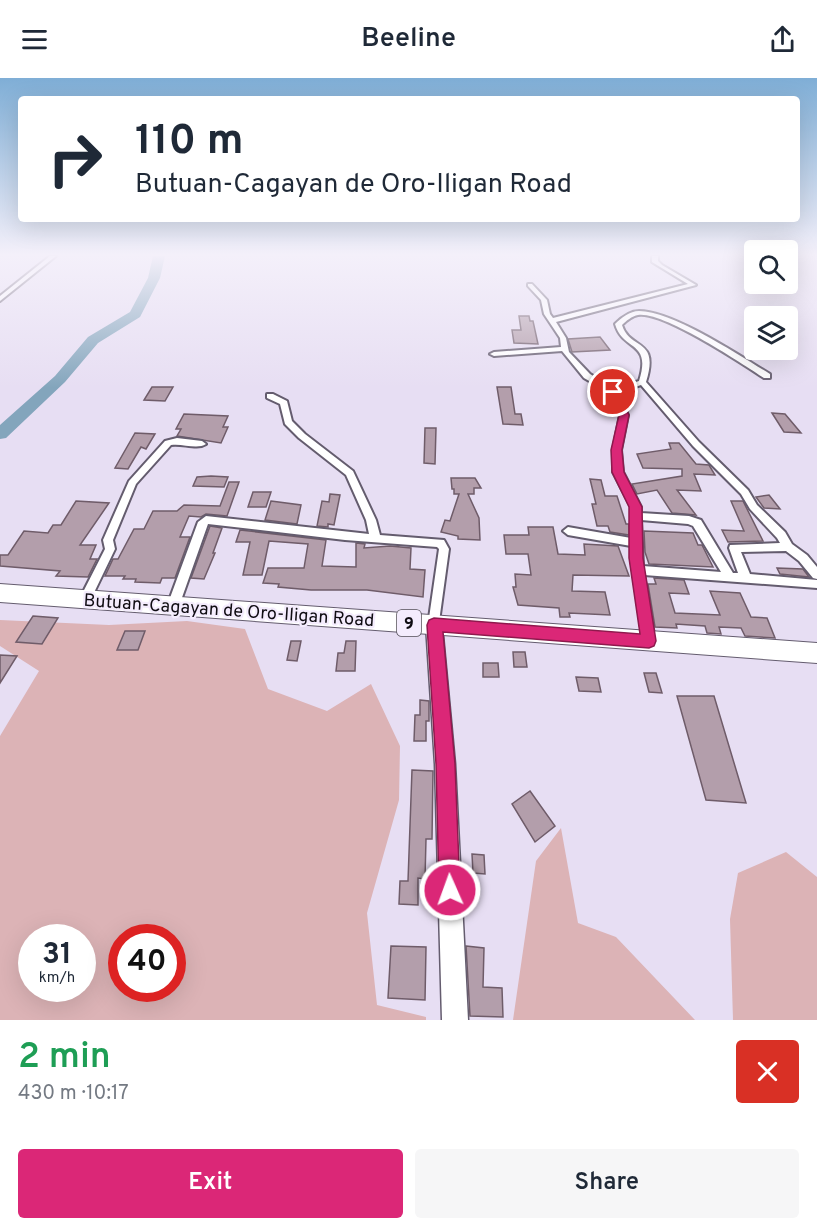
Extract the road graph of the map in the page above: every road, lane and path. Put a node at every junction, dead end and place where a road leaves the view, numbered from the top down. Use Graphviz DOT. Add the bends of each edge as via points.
graph roads {
  1 [pos="544,300"];
  2 [pos="634,300"];
  3 [pos="551,321"];
  4 [pos="564,349"];
  5 [pos="494,354"];
  6 [pos="767,376"];
  7 [pos="642,382"];
  8 [pos="613,392"];
  9 [pos="270,396"];
  10 [pos="202,444"];
  11 [pos="636,516"];
  12 [pos="568,531"];
  13 [pos="375,537"];
  14 [pos="636,543"];
  15 [pos="788,547"];
  16 [pos="638,570"];
  17 [pos="817,575"];
  18 [pos="730,577"];
  19 [pos="746,579"];
  20 [pos="817,584"];
  21 [pos="0,593"];
  22 [pos="85,600"];
  23 [pos="173,606"];
  24 [pos="434,625"];
  25 [pos="649,641"];
  26 [pos="817,654"];
  27 [pos="455,1020"];
  1 -- 3 [label="street"];
  2 -- 3 [label="street"];
  3 -- 4 [label="street"];
  4 -- 5 [label="street"];
  4 -- 8 [label="street" via="587,376"];
  6 -- 7 [label="street" via="680,326 640,313 617,327 645,355 648,366"];
  7 -- 8 [label="street"];
  7 -- 15 [label="street" via="745,492"];
  8 -- 11 [label="street" via="624,415 617,450 618,472 633,500"];
  9 -- 13 [label="street" via="284,403 288,422 302,436 350,473"];
  10 -- 22 [label="street" via="168,443 132,483 108,540 108,553"];
  11 -- 14 [label="street"];
  11 -- 18 [label="street" via="697,523"];
  12 -- 14 [label="street"];
  13 -- 23 [label="street" via="205,520"];
  13 -- 24 [label="street" via="436,541 443,545"];
  14 -- 16 [label="street"];
  15 -- 17 [label="street"];
  15 -- 19 [label="street" via="735,548"];
  16 -- 18 [label="street"];
  16 -- 25 [label="street"];
  18 -- 19 [label="street"];
  19 -- 20 [label="street"];
  21 -- 22 [label="highway, Butuan-Cagayan de Oro-Iligan Road / 9"];
  22 -- 23 [label="highway, Butuan-Cagayan de Oro-Iligan Road / 9"];
  23 -- 24 [label="highway, Butuan-Cagayan de Oro-Iligan Road / 9"];
  24 -- 25 [label="highway, Butuan-Cagayan de Oro-Iligan Road / 9"];
  24 -- 27 [label="street" via="446,764"];
  25 -- 26 [label="highway, Butuan-Cagayan de Oro-Iligan Road / 9"];
}
